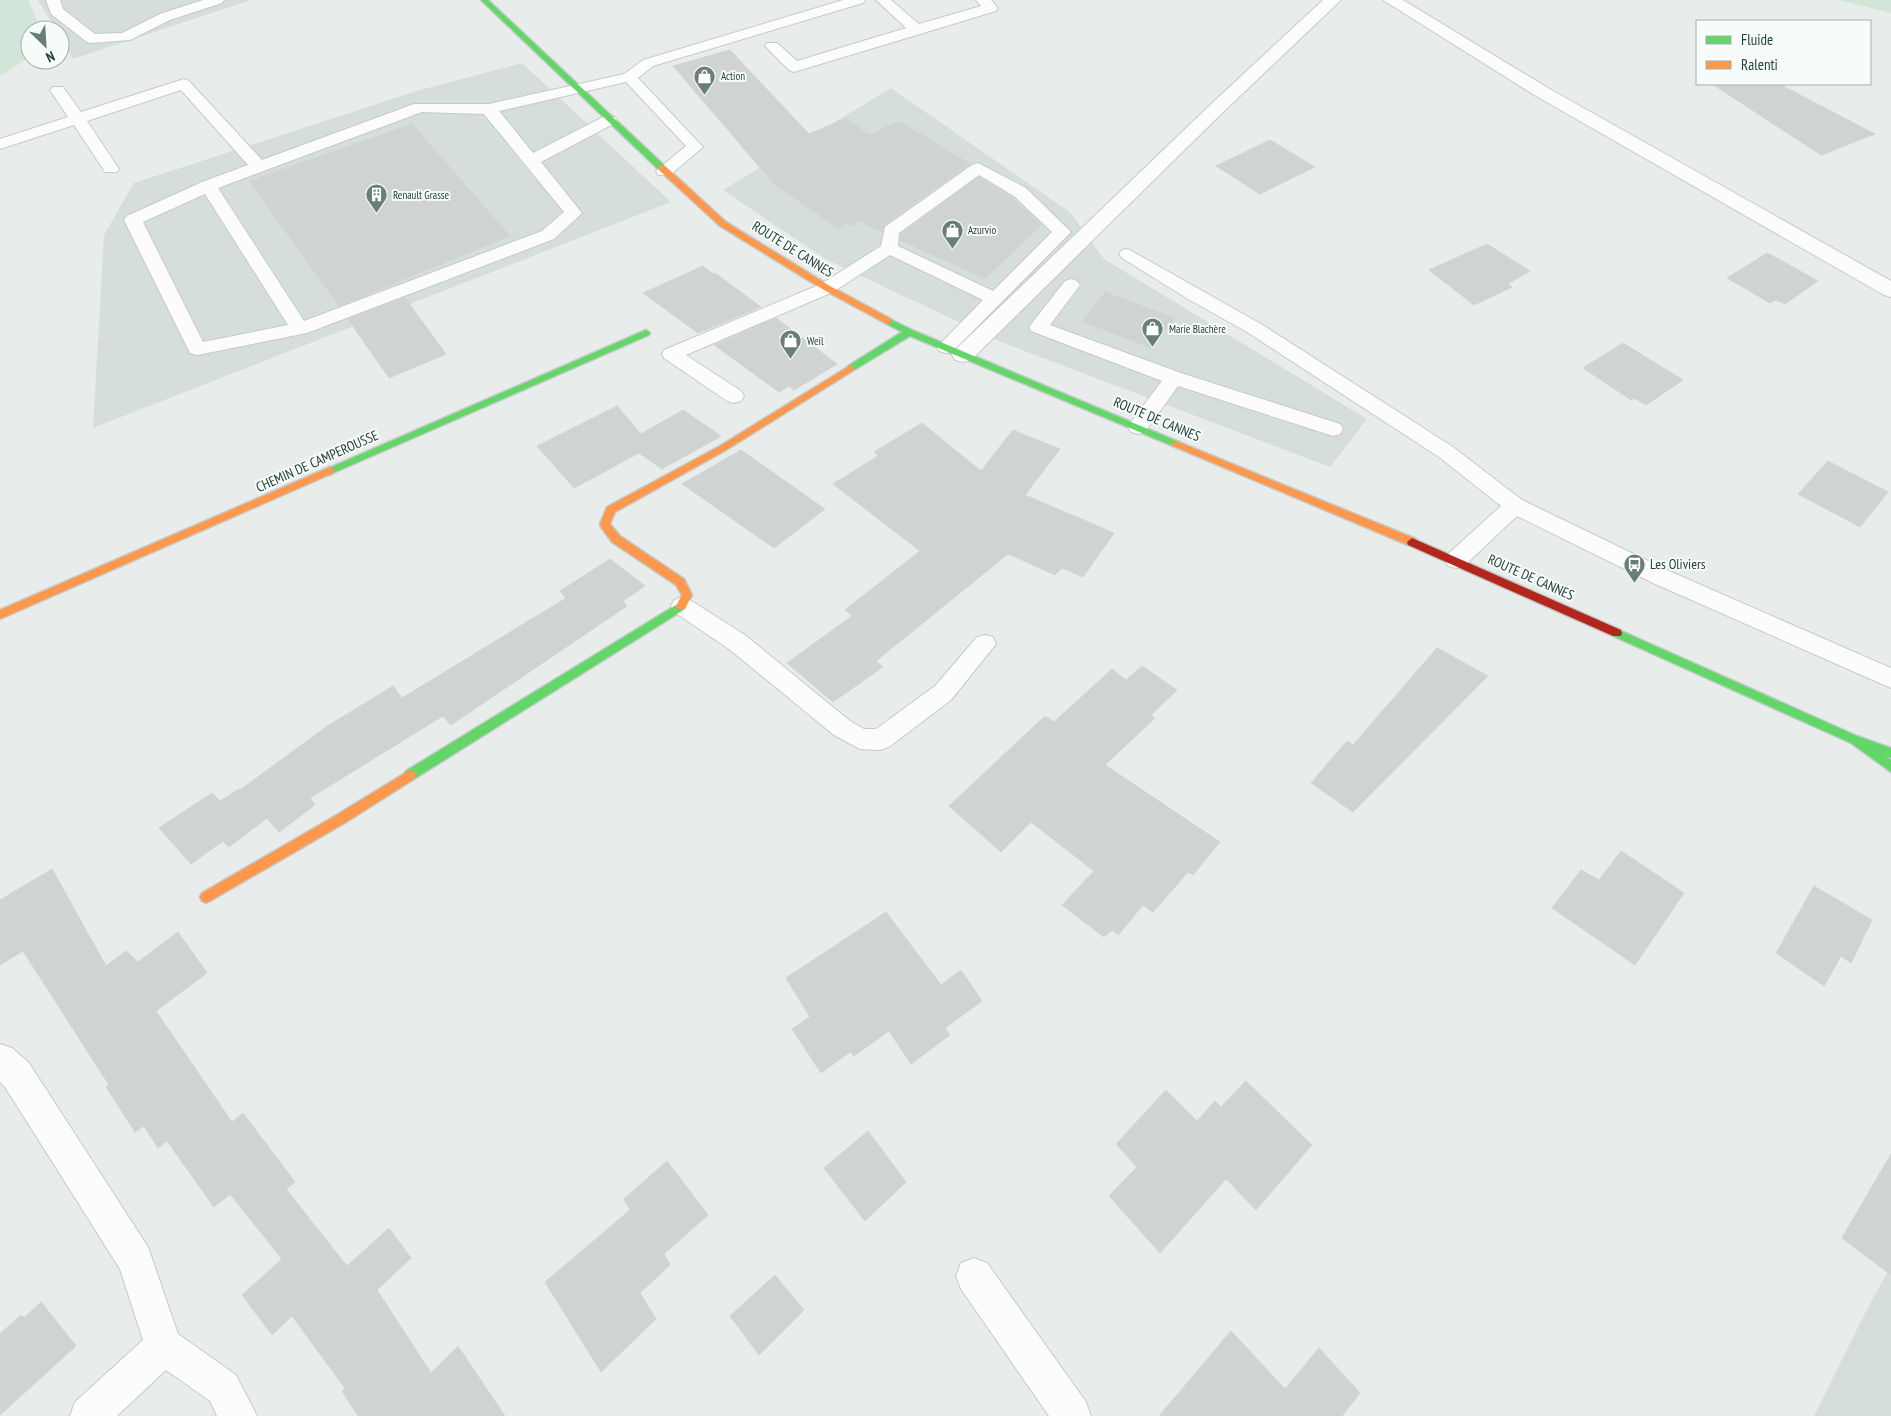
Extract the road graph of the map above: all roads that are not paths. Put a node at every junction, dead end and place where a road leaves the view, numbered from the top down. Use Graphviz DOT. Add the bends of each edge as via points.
graph roads {
  1 [pos="53,0"];
  2 [pos="217,0"];
  3 [pos="484,0"];
  4 [pos="858,0"];
  5 [pos="883,0"];
  6 [pos="983,0"];
  7 [pos="1333,0"];
  8 [pos="1390,0"];
  9 [pos="916,29"];
  10 [pos="772,46"];
  11 [pos="629,77"];
  12 [pos="575,88"];
  13 [pos="58,90"];
  14 [pos="489,109"];
  15 [pos="77,119"];
  16 [pos="609,120"];
  17 [pos="0,144"];
  18 [pos="531,161"];
  19 [pos="259,167"];
  20 [pos="111,169"];
  21 [pos="664,171"];
  22 [pos="208,186"];
  23 [pos="889,248"];
  24 [pos="1128,254"];
  25 [pos="1071,285"];
  26 [pos="827,288"];
  27 [pos="1891,290"];
  28 [pos="995,298"];
  29 [pos="300,329"];
  30 [pos="909,332"];
  31 [pos="646,333"];
  32 [pos="954,351"];
  33 [pos="1174,378"];
  34 [pos="734,396"];
  35 [pos="1138,427"];
  36 [pos="1333,429"];
  37 [pos="1515,506"];
  38 [pos="1456,560"];
  39 [pos="682,606"];
  40 [pos="0,615"];
  41 [pos="985,644"];
  42 [pos="1891,678"];
  43 [pos="1853,739"];
  44 [pos="1891,753"];
  45 [pos="1891,767"];
  46 [pos="206,897"];
  47 [pos="0,1060"];
  48 [pos="974,1276"];
  49 [pos="164,1346"];
  50 [pos="89,1416"];
  51 [pos="238,1416"];
  52 [pos="1072,1416"];
  1 -- 2 [label="lane" via="56,11 92,39 125,37 165,17"];
  3 -- 12 [label="main road, ROUTE DE CANNES"];
  4 -- 11 [label="lane" via="656,60"];
  5 -- 9 [label="lane"];
  6 -- 9 [label="lane" via="991,8"];
  7 -- 32 [label="street"];
  8 -- 27 [label="street" via="1542,92"];
  9 -- 10 [label="lane" via="794,67"];
  11 -- 12 [label="lane"];
  11 -- 21 [label="lane" via="695,148"];
  12 -- 14 [label="lane"];
  12 -- 16 [label="main road, ROUTE DE CANNES"];
  13 -- 15 [label="lane"];
  14 -- 18 [label="lane"];
  14 -- 19 [label="lane" via="420,107"];
  15 -- 17 [label="lane"];
  15 -- 19 [label="lane" via="184,84"];
  15 -- 20 [label="lane"];
  16 -- 18 [label="lane"];
  16 -- 21 [label="main road, ROUTE DE CANNES"];
  18 -- 29 [label="lane" via="574,213 548,235"];
  19 -- 22 [label="lane"];
  21 -- 26 [label="main road, ROUTE DE CANNES" via="723,224"];
  22 -- 29 [label="lane"];
  22 -- 29 [label="lane" via="133,220 197,349"];
  23 -- 26 [label="lane"];
  23 -- 28 [label="lane"];
  23 -- 28 [label="lane" via="891,231 978,168 1020,192 1062,232"];
  24 -- 37 [label="lane" via="1254,328 1438,447"];
  25 -- 33 [label="lane" via="1038,327"];
  26 -- 30 [label="main road, ROUTE DE CANNES"];
  26 -- 34 [label="lane" via="671,354"];
  28 -- 32 [label="lane"];
  30 -- 32 [label="main road, ROUTE DE CANNES"];
  30 -- 39 [label="main road" via="723,448 611,510 605,524 616,539 680,582 686,595"];
  31 -- 40 [label="main road, CHEMIN DE CAMPEROUSSE"];
  32 -- 35 [label="main road, ROUTE DE CANNES"];
  33 -- 35 [label="lane"];
  33 -- 36 [label="lane"];
  35 -- 38 [label="main road, ROUTE DE CANNES"];
  37 -- 38 [label="lane"];
  37 -- 42 [label="lane" via="1662,577"];
  38 -- 43 [label="main road, ROUTE DE CANNES"];
  39 -- 41 [label="lane" via="738,642 842,728 860,739 880,740 943,693"];
  39 -- 46 [label="main road" via="339,820"];
  43 -- 44 [label="main road, ROUTE DE CANNES"];
  43 -- 45 [label="main road"];
  47 -- 49 [label="street" via="17,1075 135,1260"];
  48 -- 52 [label="street"];
  49 -- 50 [label="street"];
  49 -- 51 [label="street" via="223,1388"];
}
